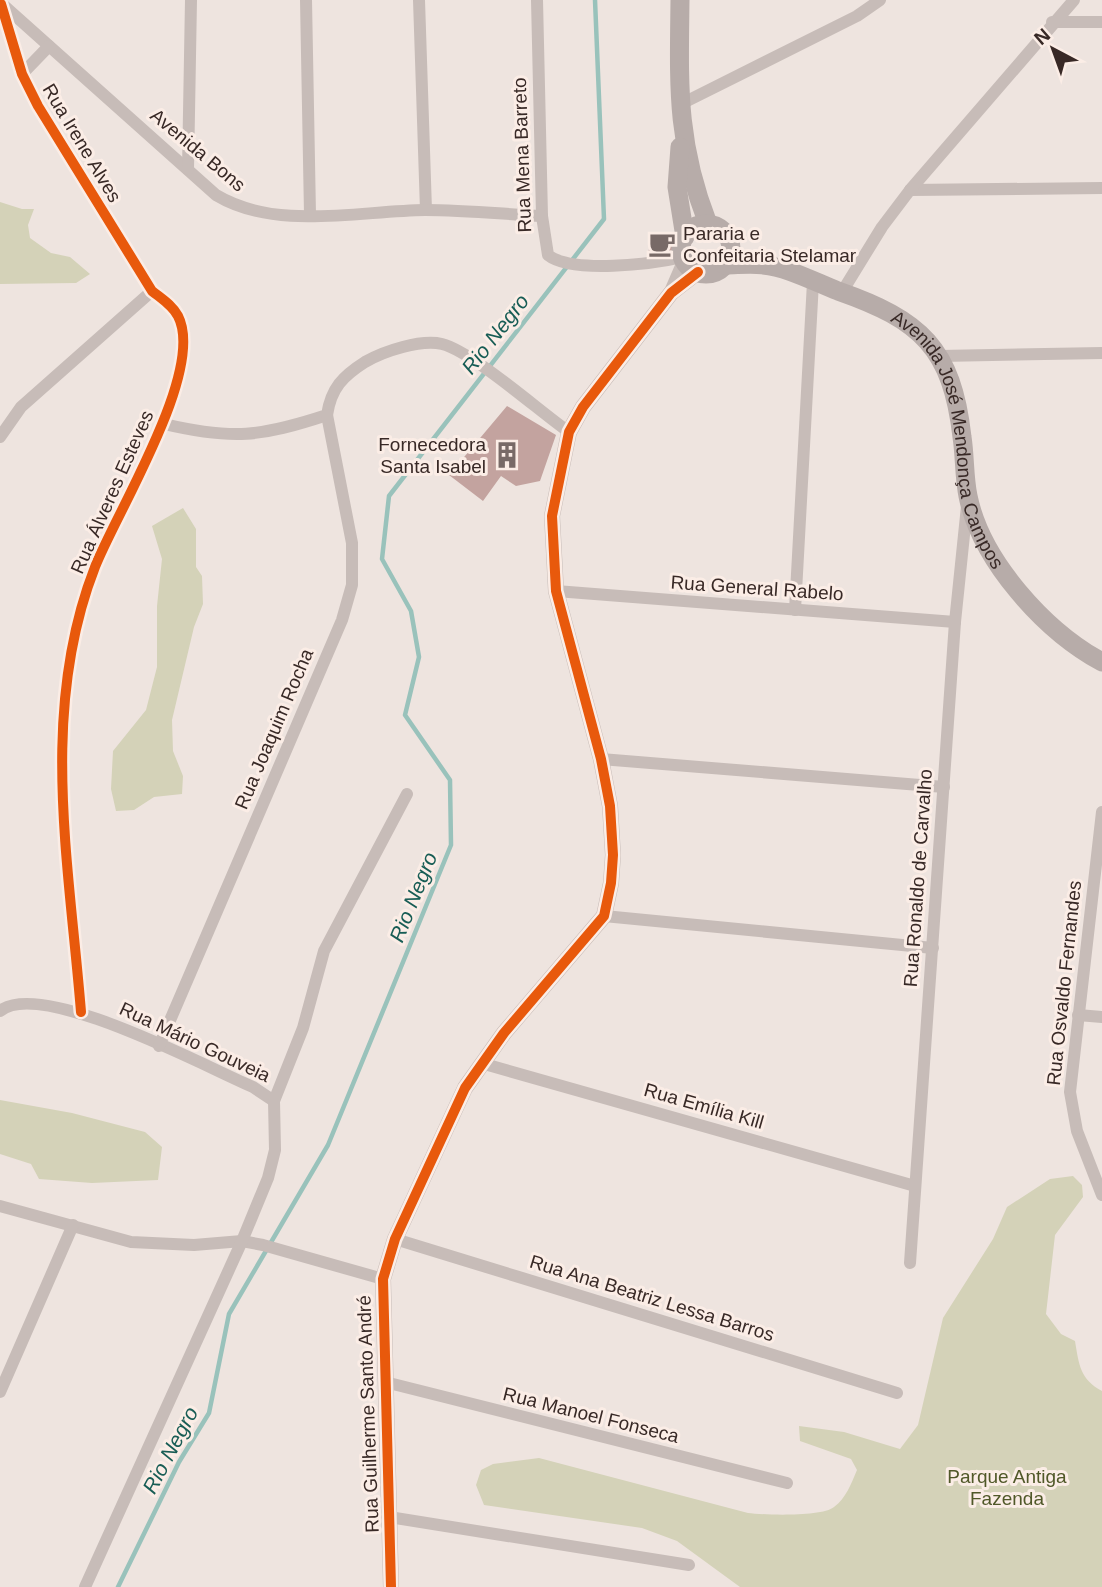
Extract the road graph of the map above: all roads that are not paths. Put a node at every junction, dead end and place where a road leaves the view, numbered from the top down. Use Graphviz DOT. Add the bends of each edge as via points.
graph roads {
  1 [pos="191,0"];
  2 [pos="306,0"];
  3 [pos="419,0"];
  4 [pos="537,0"];
  5 [pos="680,0"];
  6 [pos="880,0"];
  7 [pos="1074,0"];
  8 [pos="0,3"];
  9 [pos="1052,22"];
  10 [pos="1102,22"];
  11 [pos="49,46"];
  12 [pos="22,74"];
  13 [pos="679,105"];
  14 [pos="682,136"];
  15 [pos="188,169"];
  16 [pos="1102,188"];
  17 [pos="910,190"];
  18 [pos="426,210"];
  19 [pos="310,214"];
  20 [pos="542,216"];
  21 [pos="708,224"];
  22 [pos="685,237"];
  23 [pos="729,238"];
  24 [pos="688,264"];
  25 [pos="725,265"];
  26 [pos="764,265"];
  27 [pos="813,282"];
  28 [pos="152,291"];
  29 [pos="842,292"];
  30 [pos="1102,352"];
  31 [pos="940,356"];
  32 [pos="327,415"];
  33 [pos="164,424"];
  34 [pos="569,432"];
  35 [pos="0,437"];
  36 [pos="968,496"];
  37 [pos="556,591"];
  38 [pos="795,610"];
  39 [pos="955,622"];
  40 [pos="1102,662"];
  41 [pos="601,760"];
  42 [pos="944,786"];
  43 [pos="407,794"];
  44 [pos="1102,812"];
  45 [pos="604,916"];
  46 [pos="933,948"];
  47 [pos="0,1011"];
  48 [pos="81,1012"];
  49 [pos="1079,1015"];
  50 [pos="1102,1017"];
  51 [pos="159,1046"];
  52 [pos="481,1063"];
  53 [pos="274,1101"];
  54 [pos="915,1186"];
  55 [pos="1102,1195"];
  56 [pos="0,1206"];
  57 [pos="73,1225"];
  58 [pos="395,1239"];
  59 [pos="242,1241"];
  60 [pos="910,1263"];
  61 [pos="383,1279"];
  62 [pos="385,1382"];
  63 [pos="0,1392"];
  64 [pos="897,1393"];
  65 [pos="787,1483"];
  66 [pos="389,1517"];
  67 [pos="689,1565"];
  68 [pos="85,1587"];
  69 [pos="391,1587"];
  1 -- 15 [label="street"];
  2 -- 19 [label="street"];
  3 -- 18 [label="street"];
  4 -- 20 [label="street, Rua Mena Barreto"];
  5 -- 13 [label="main road"];
  6 -- 13 [label="street" via="857,16"];
  7 -- 9 [label="street"];
  8 -- 11 [label="street, Avenida Bons"];
  8 -- 12 [label="street, Rua Irene Alves"];
  9 -- 10 [label="street"];
  9 -- 17 [label="street"];
  11 -- 12 [label="street"];
  11 -- 15 [label="street, Avenida Bons"];
  12 -- 28 [label="street, Rua Irene Alves"];
  13 -- 14 [label="main road"];
  14 -- 21 [label="main road"];
  14 -- 22 [label="main road" via="677,187"];
  15 -- 19 [label="street, Avenida Bons" via="237,208"];
  16 -- 17 [label="street"];
  17 -- 29 [label="street"];
  18 -- 19 [label="street, Avenida Bons"];
  18 -- 20 [label="street, Avenida Bons"];
  20 -- 24 [label="street, Rua Mena Barreto" via="548,255 562,262"];
  21 -- 22 [label="main road" via="698,225"];
  21 -- 23 [label="main road"];
  22 -- 24 [label="main road"];
  23 -- 25 [label="main road"];
  23 -- 26 [label="main road, Avenida José Mendonça Campos"];
  24 -- 25 [label="main road" via="718,271"];
  24 -- 34 [label="street" via="671,293 599,382"];
  25 -- 26 [label="main road, Avenida José Mendonça Campos"];
  26 -- 27 [label="main road, Avenida José Mendonça Campos"];
  27 -- 29 [label="main road, Avenida José Mendonça Campos"];
  27 -- 38 [label="street"];
  28 -- 33 [label="street, Rua Álveres Esteves" via="170,305 183,332"];
  28 -- 35 [label="street" via="22,407"];
  29 -- 31 [label="main road, Avenida José Mendonça Campos" via="911,324"];
  30 -- 31 [label="street"];
  31 -- 36 [label="main road, Avenida José Mendonça Campos" via="957,404"];
  32 -- 33 [label="street" via="265,433 233,436"];
  32 -- 34 [label="street" via="344,375 372,358 439,343 474,362"];
  32 -- 51 [label="street, Rua Joaquim Rocha" via="352,543 352,585 342,620"];
  33 -- 48 [label="street, Rua Álveres Esteves" via="95,567 66,668 60,746"];
  34 -- 37 [label="street" via="552,516"];
  36 -- 39 [label="street, Rua Ronaldo de Carvalho"];
  36 -- 40 [label="main road, Avenida José Mendonça Campos" via="1001,567 1031,606"];
  37 -- 38 [label="street, Rua General Rabelo"];
  37 -- 41 [label="street"];
  38 -- 39 [label="street, Rua General Rabelo"];
  39 -- 42 [label="street, Rua Ronaldo de Carvalho"];
  41 -- 42 [label="street"];
  41 -- 45 [label="street" via="613,855"];
  42 -- 46 [label="street, Rua Ronaldo de Carvalho"];
  43 -- 53 [label="street" via="324,951 303,1028"];
  44 -- 49 [label="street, Rua Osvaldo Fernandes"];
  45 -- 46 [label="street"];
  45 -- 52 [label="street, Rua Guilherme Santo André"];
  46 -- 54 [label="street, Rua Ronaldo de Carvalho"];
  47 -- 48 [label="street, Rua Mário Gouveia" via="20,1002"];
  48 -- 51 [label="street, Rua Mário Gouveia"];
  49 -- 50 [label="street"];
  49 -- 55 [label="street, Rua Osvaldo Fernandes" via="1071,1114"];
  51 -- 53 [label="street, Rua Mário Gouveia" via="253,1087"];
  52 -- 54 [label="street, Rua Emília Kill"];
  52 -- 58 [label="street, Rua Guilherme Santo André"];
  53 -- 59 [label="street, Rua Mário Gouveia" via="275,1150"];
  54 -- 60 [label="street, Rua Ronaldo de Carvalho"];
  56 -- 57 [label="street"];
  57 -- 59 [label="street" via="141,1243"];
  57 -- 63 [label="street"];
  58 -- 61 [label="street, Rua Guilherme Santo André"];
  58 -- 64 [label="street, Rua Ana Beatriz Lessa Barros"];
  59 -- 61 [label="street" via="290,1250"];
  59 -- 68 [label="street, Rua Mário Gouveia"];
  61 -- 62 [label="street, Rua Guilherme Santo André"];
  62 -- 65 [label="street, Rua Manoel Fonseca"];
  62 -- 66 [label="street, Rua Guilherme Santo André"];
  66 -- 67 [label="street"];
  66 -- 69 [label="street, Rua Guilherme Santo André"];
}
